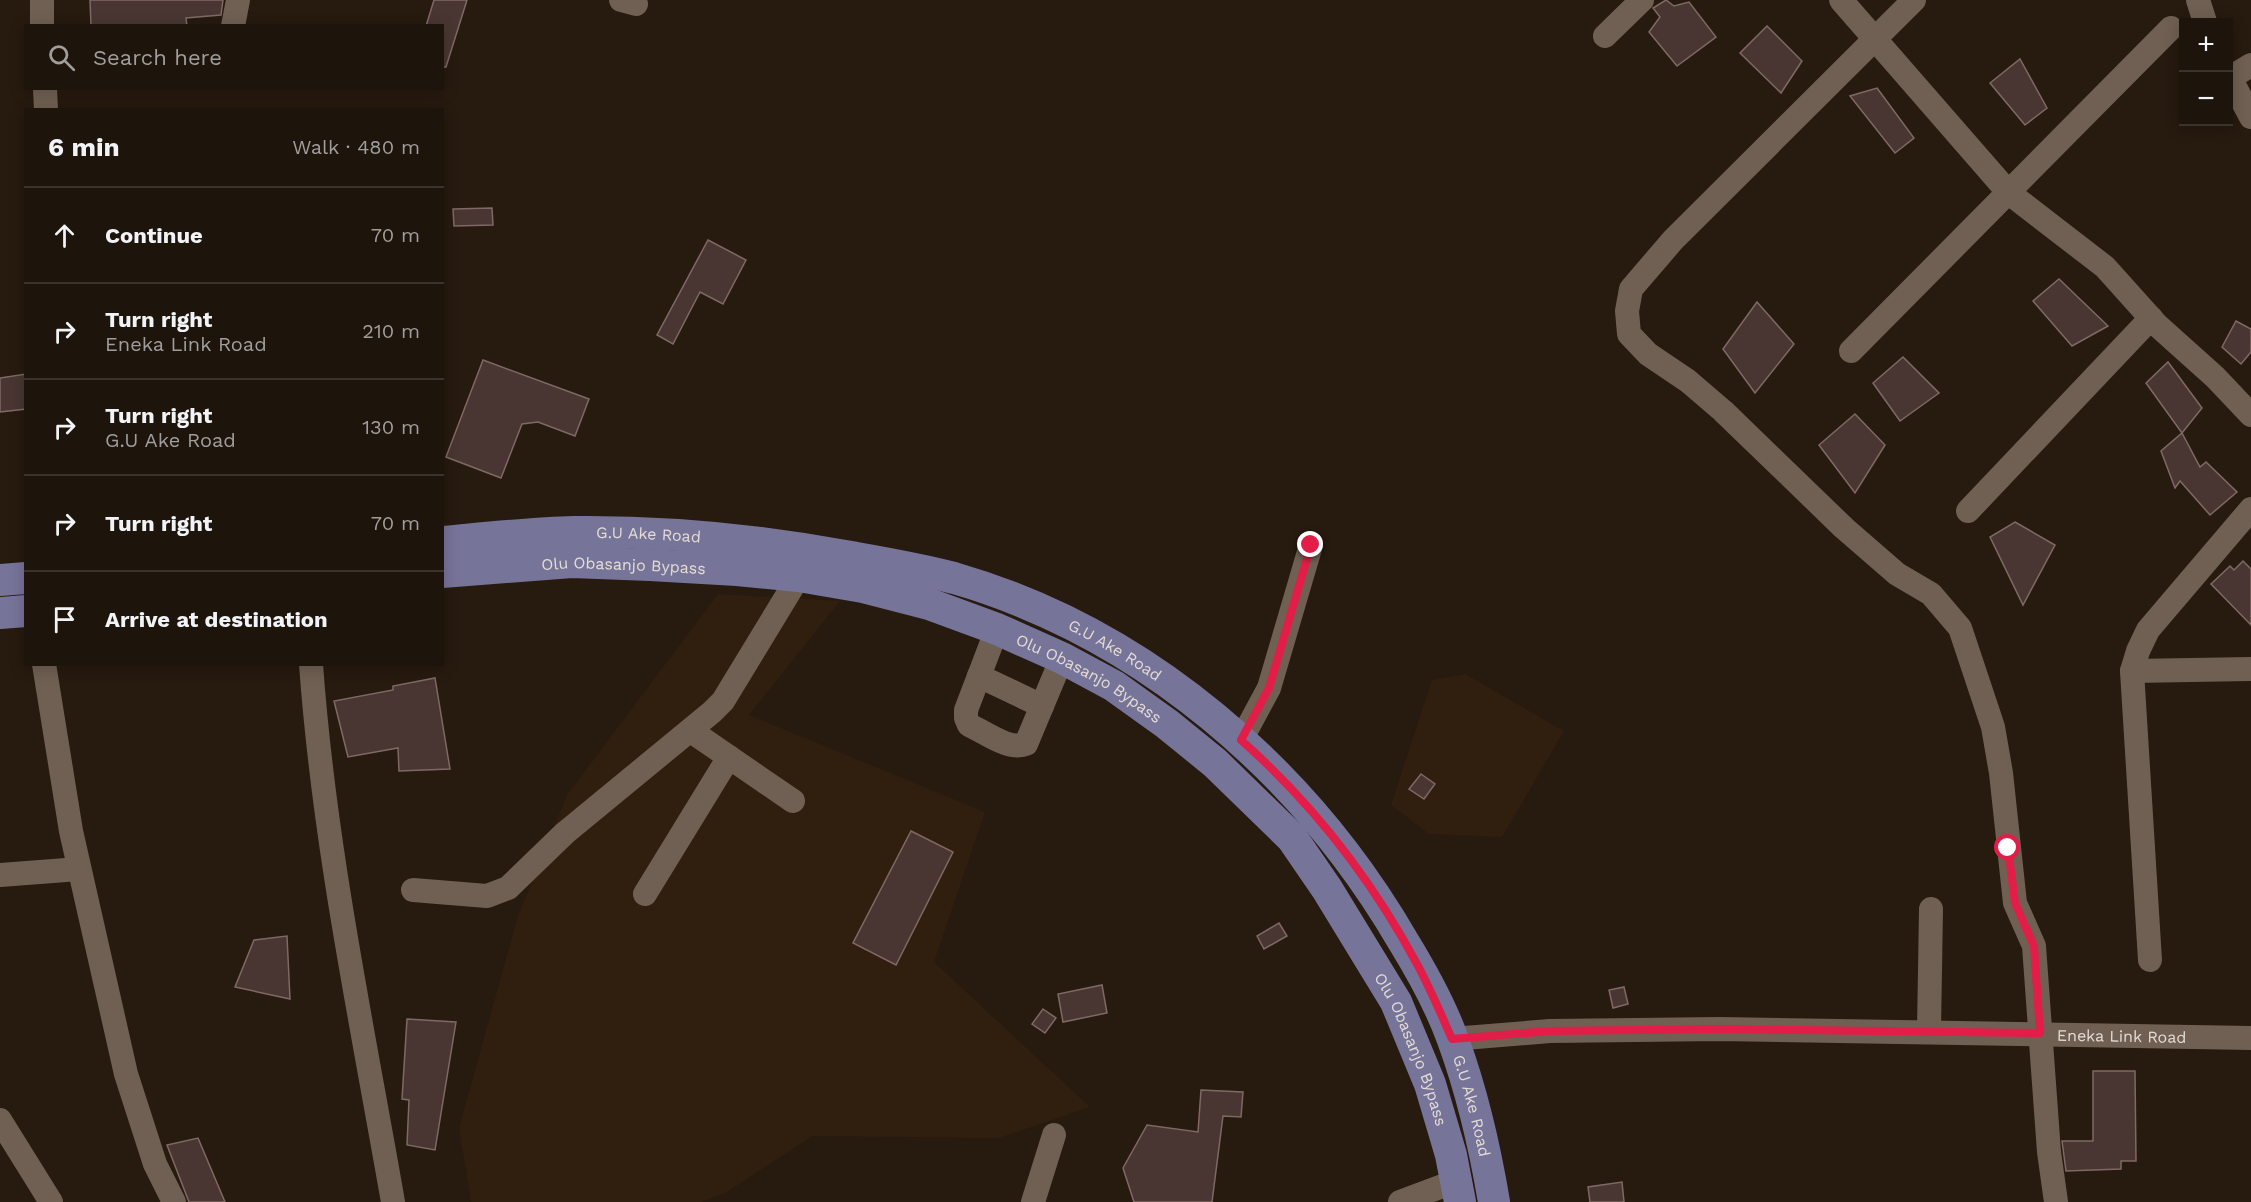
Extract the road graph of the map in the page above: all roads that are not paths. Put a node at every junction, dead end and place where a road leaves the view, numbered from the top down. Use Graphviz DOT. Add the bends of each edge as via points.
graph roads {
  1 [pos="42,0"];
  2 [pos="238,0"];
  3 [pos="1642,0"];
  4 [pos="1841,0"];
  5 [pos="1914,0"];
  6 [pos="2198,0"];
  7 [pos="2204,18"];
  8 [pos="42,24"];
  9 [pos="233,24"];
  10 [pos="2170,27"];
  11 [pos="1605,36"];
  12 [pos="1875,41"];
  13 [pos="2251,64"];
  14 [pos="2233,74"];
  15 [pos="2233,83"];
  16 [pos="45,90"];
  17 [pos="46,108"];
  18 [pos="2251,117"];
  19 [pos="2009,193"];
  20 [pos="2151,318"];
  21 [pos="1851,351"];
  22 [pos="2251,415"];
  23 [pos="2251,509"];
  24 [pos="1968,511"];
  25 [pos="444,542"];
  26 [pos="1311,545"];
  27 [pos="444,572"];
  28 [pos="799,576"];
  29 [pos="24,578"];
  30 [pos="0,580"];
  31 [pos="24,611"];
  32 [pos="0,613"];
  33 [pos="997,629"];
  34 [pos="1062,658"];
  35 [pos="44,666"];
  36 [pos="311,666"];
  37 [pos="2251,669"];
  38 [pos="2132,671"];
  39 [pos="979,676"];
  40 [pos="1042,706"];
  41 [pos="691,731"];
  42 [pos="1241,740"];
  43 [pos="729,757"];
  44 [pos="793,801"];
  45 [pos="79,869"];
  46 [pos="0,875"];
  47 [pos="414,890"];
  48 [pos="645,894"];
  49 [pos="1931,909"];
  50 [pos="2150,960"];
  51 [pos="1929,1031"];
  52 [pos="2040,1033"];
  53 [pos="2251,1038"];
  54 [pos="1452,1039"];
  55 [pos="0,1120"];
  56 [pos="1054,1135"];
  57 [pos="1458,1192"];
  58 [pos="51,1202"];
  59 [pos="174,1202"];
  60 [pos="393,1202"];
  61 [pos="1033,1202"];
  62 [pos="1400,1202"];
  63 [pos="1494,1202"];
  64 [pos="2056,1202"];
  1 -- 8 [label="street"];
  2 -- 9 [label="street"];
  3 -- 11 [label="street"];
  4 -- 12 [label="street"];
  5 -- 12 [label="street"];
  6 -- 7 [label="street"];
  10 -- 19 [label="street"];
  12 -- 19 [label="street"];
  12 -- 52 [label="street" via="1673,240 1631,290 1627,311 1629,334 1648,354 1723,411 1844,528 1898,574 1931,594 1960,627 1993,727 2015,903 2034,946"];
  13 -- 14 [label="street"];
  15 -- 18 [label="street"];
  16 -- 17 [label="street"];
  19 -- 20 [label="street" via="2104,267"];
  19 -- 21 [label="street"];
  20 -- 22 [label="street"];
  20 -- 24 [label="street"];
  23 -- 38 [label="street" via="2148,630"];
  25 -- 42 [label="main road, G.U Ake Road" via="572,532 728,538 893,564 955,579 1037,608 1100,639 1185,695"];
  26 -- 42 [label="street" via="1269,688"];
  27 -- 28 [label="main road, Olu Obasanjo Bypass" via="572,562"];
  28 -- 33 [label="main road, Olu Obasanjo Bypass" via="929,604"];
  28 -- 41 [label="street" via="723,701"];
  29 -- 30 [label="main road"];
  31 -- 32 [label="main road"];
  33 -- 34 [label="main road, Olu Obasanjo Bypass"];
  33 -- 39 [label="street"];
  34 -- 40 [label="street"];
  34 -- 57 [label="main road, Olu Obasanjo Bypass" via="1114,686 1167,724 1215,763 1292,838 1396,1002 1430,1084"];
  35 -- 45 [label="street"];
  36 -- 60 [label="street" via="335,864"];
  37 -- 38 [label="street"];
  38 -- 50 [label="street"];
  39 -- 40 [label="street"];
  39 -- 40 [label="street" via="966,710 969,725 1012,746 1026,744"];
  41 -- 43 [label="street"];
  41 -- 47 [label="street" via="565,833 508,888 487,896"];
  42 -- 54 [label="main road, G.U Ake Road" via="1312,811 1357,869 1418,965"];
  43 -- 44 [label="street"];
  43 -- 48 [label="street"];
  45 -- 46 [label="street"];
  45 -- 59 [label="street" via="126,1074 154,1164"];
  49 -- 51 [label="street"];
  51 -- 52 [label="street, Eneka Link Road"];
  51 -- 54 [label="street, Eneka Link Road" via="1550,1031"];
  52 -- 53 [label="street, Eneka Link Road"];
  52 -- 64 [label="street"];
  54 -- 63 [label="main road, G.U Ake Road" via="1476,1118"];
  55 -- 58 [label="street"];
  56 -- 61 [label="street"];
  57 -- 62 [label="street"];
}
